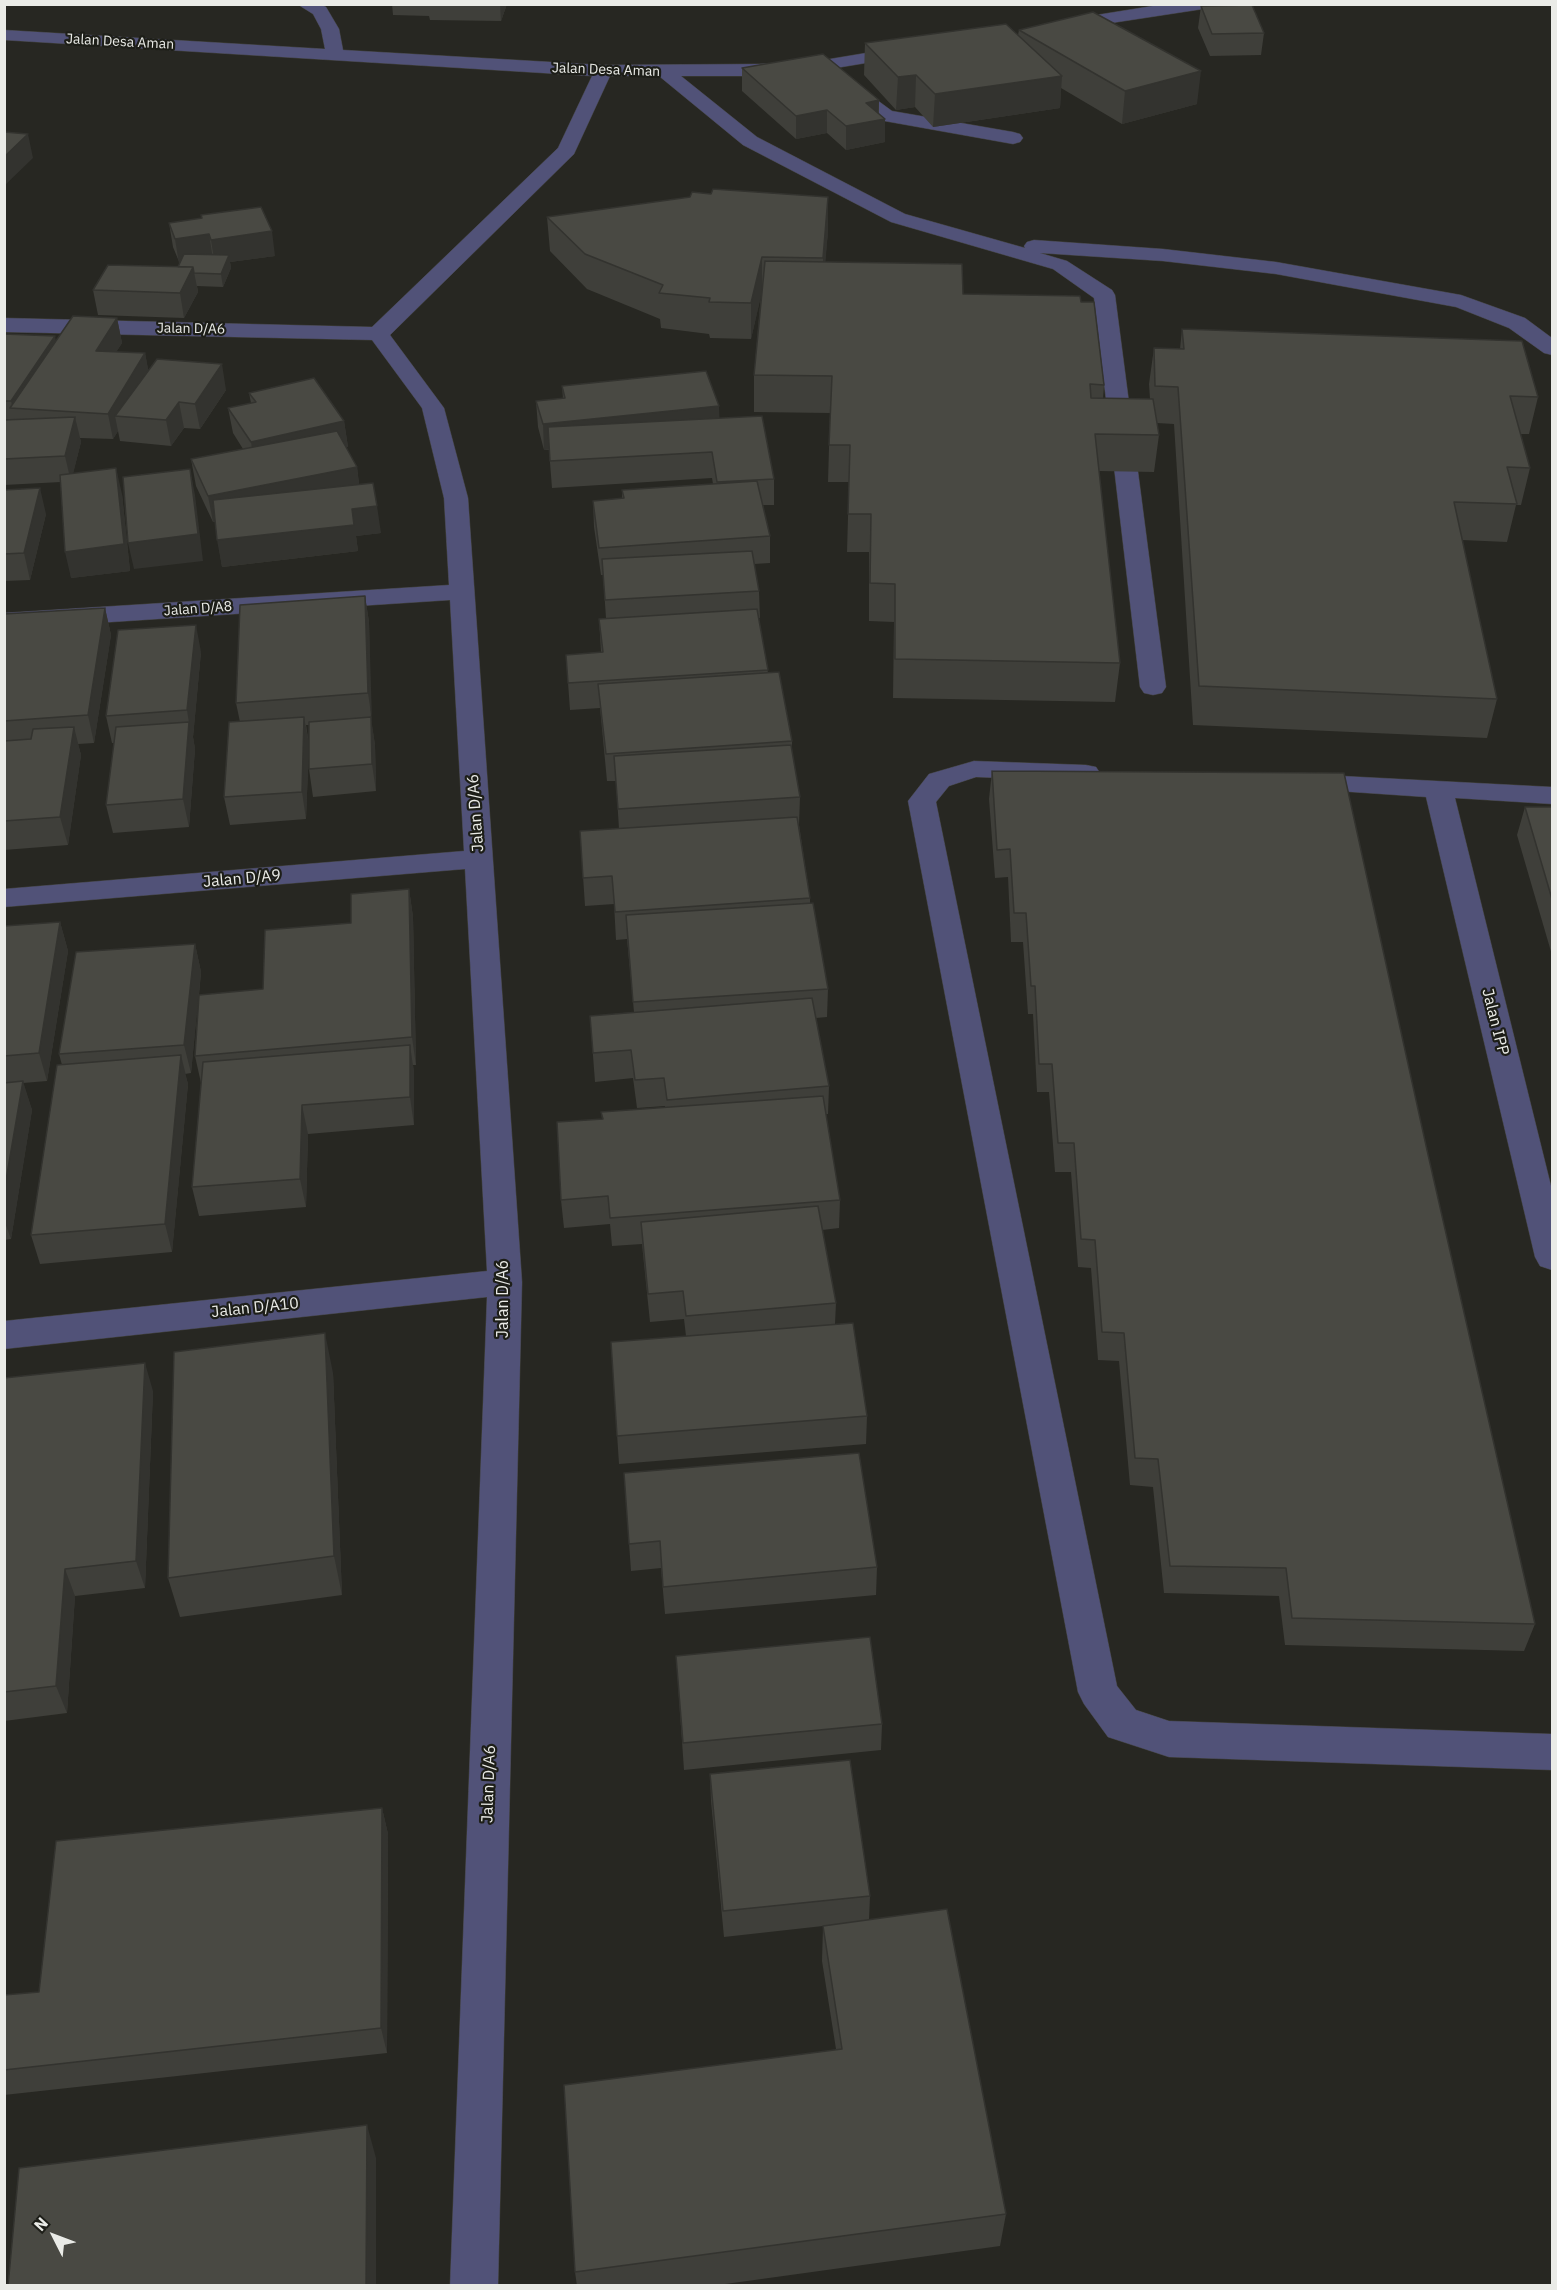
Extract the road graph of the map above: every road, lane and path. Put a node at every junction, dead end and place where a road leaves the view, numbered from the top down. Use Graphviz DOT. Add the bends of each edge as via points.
graph roads {
  1 [pos="305,4"];
  2 [pos="1203,4"];
  3 [pos="1037,29"];
  4 [pos="4,35"];
  5 [pos="922,48"];
  6 [pos="334,54"];
  7 [pos="818,66"];
  8 [pos="603,71"];
  9 [pos="665,72"];
  10 [pos="1013,138"];
  11 [pos="990,243"];
  12 [pos="4,325"];
  13 [pos="378,334"];
  14 [pos="1552,348"];
  15 [pos="462,592"];
  16 [pos="4,621"];
  17 [pos="1153,687"];
  18 [pos="1115,775"];
  19 [pos="1270,781"];
  20 [pos="1438,788"];
  21 [pos="1552,795"];
  22 [pos="479,860"];
  23 [pos="4,898"];
  24 [pos="1552,1257"];
  25 [pos="505,1282"];
  26 [pos="4,1335"];
  27 [pos="1552,1752"];
  28 [pos="474,2286"];
  1 -- 6 [label="street" via="320,12 330,29"];
  2 -- 3 [label="street"];
  4 -- 6 [label="street, Jalan Desa Aman"];
  5 -- 7 [label="street, Jalan Desa Aman"];
  6 -- 8 [label="street, Jalan Desa Aman"];
  7 -- 9 [label="street, Jalan Desa Aman"];
  7 -- 10 [label="street" via="886,116"];
  8 -- 9 [label="street, Jalan Desa Aman"];
  8 -- 13 [label="street" via="567,150"];
  9 -- 11 [label="street" via="750,141 898,218"];
  11 -- 14 [label="street" via="1163,255 1276,268 1461,302 1517,323"];
  11 -- 17 [label="street" via="1060,265 1104,295"];
  12 -- 13 [label="street, Jalan D/A6"];
  13 -- 15 [label="street, Jalan D/A6" via="434,408 456,498"];
  15 -- 16 [label="street, Jalan D/A8"];
  15 -- 22 [label="street, Jalan D/A6"];
  18 -- 27 [label="street" via="974,769 939,780 922,801 1098,1692 1122,1724 1169,1739"];
  19 -- 20 [label="street"];
  20 -- 21 [label="street"];
  20 -- 24 [label="street, Jalan IPP"];
  22 -- 23 [label="street, Jalan D/A9"];
  22 -- 25 [label="street, Jalan D/A6"];
  25 -- 26 [label="street, Jalan D/A10"];
  25 -- 28 [label="street, Jalan D/A6"];
}
